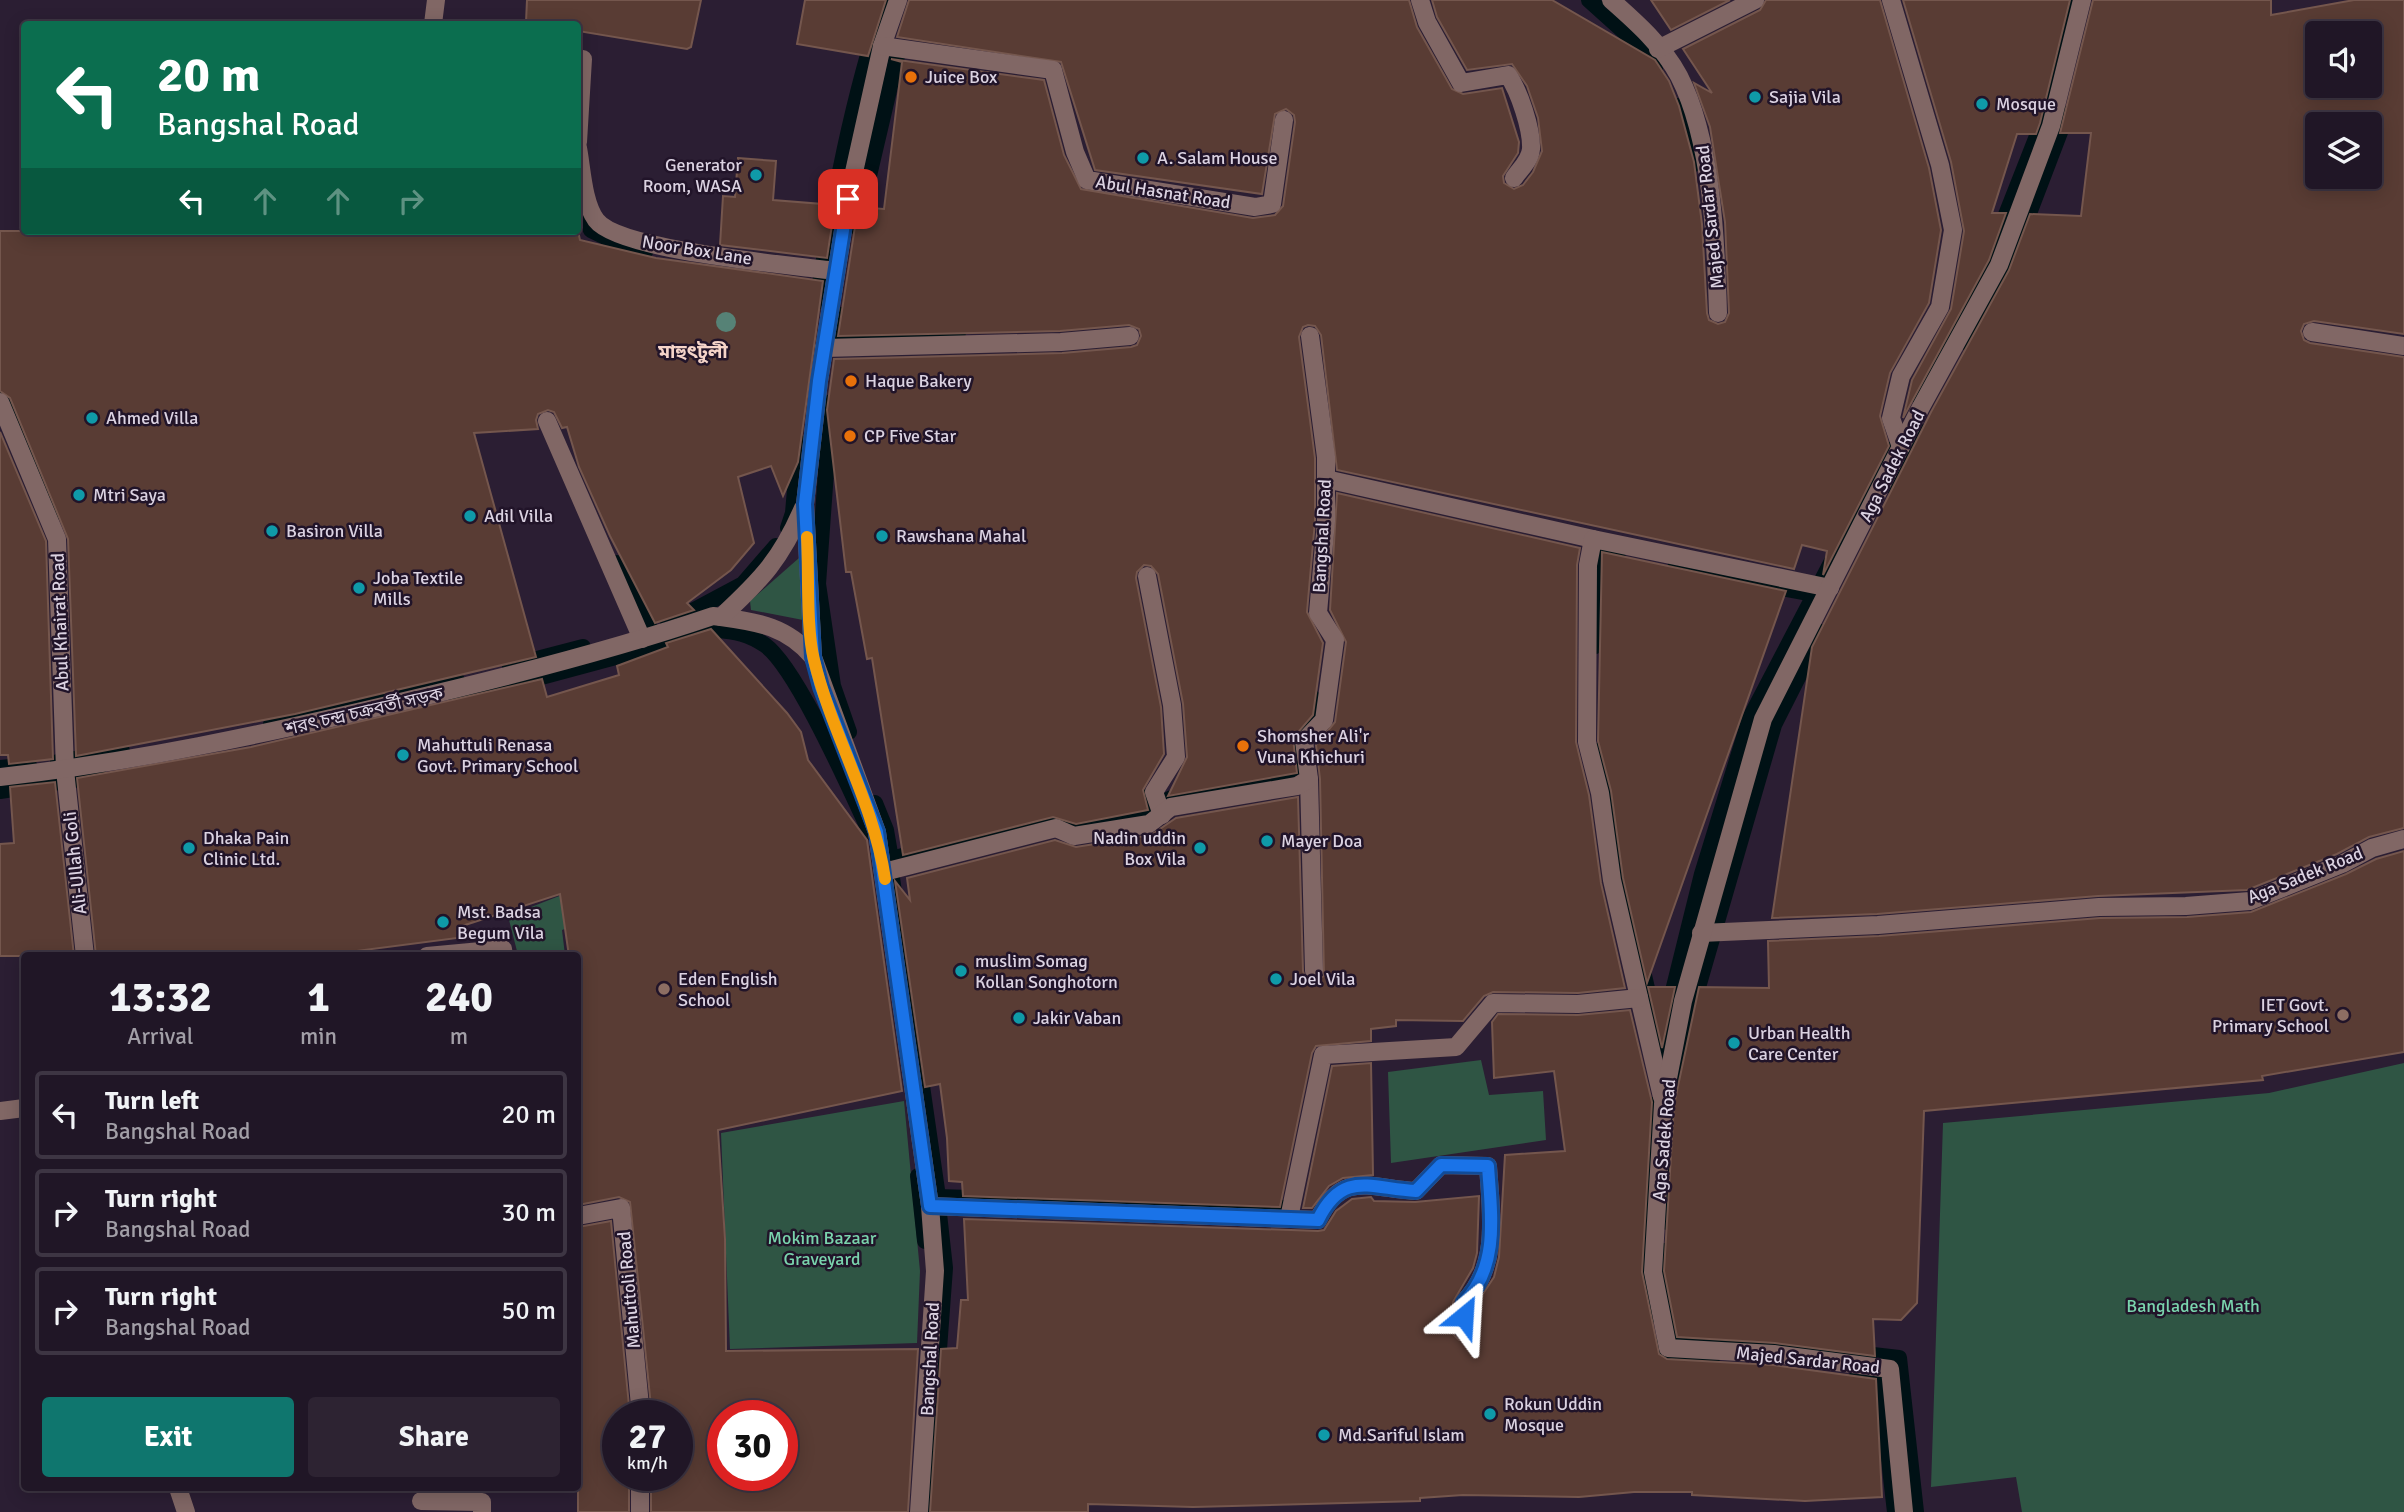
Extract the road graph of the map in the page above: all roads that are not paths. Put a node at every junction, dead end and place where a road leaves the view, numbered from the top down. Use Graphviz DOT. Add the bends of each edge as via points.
graph roads {
  1 [pos="436,0"];
  2 [pos="898,0"];
  3 [pos="1420,0"];
  4 [pos="1611,0"];
  5 [pos="1755,0"];
  6 [pos="1891,0"];
  7 [pos="2082,0"];
  8 [pos="433,21"];
  9 [pos="882,46"];
  10 [pos="1658,48"];
  11 [pos="581,59"];
  12 [pos="581,92"];
  13 [pos="1284,120"];
  14 [pos="581,163"];
  15 [pos="1514,178"];
  16 [pos="836,271"];
  17 [pos="1718,313"];
  18 [pos="2312,332"];
  19 [pos="1130,336"];
  20 [pos="1310,336"];
  21 [pos="2404,345"];
  22 [pos="824,348"];
  23 [pos="0,402"];
  24 [pos="547,421"];
  25 [pos="1901,447"];
  26 [pos="1326,479"];
  27 [pos="805,504"];
  28 [pos="1593,539"];
  29 [pos="1147,576"];
  30 [pos="1830,588"];
  31 [pos="722,617"];
  32 [pos="642,639"];
  33 [pos="813,657"];
  34 [pos="65,770"];
  35 [pos="0,777"];
  36 [pos="1308,779"];
  37 [pos="1162,815"];
  38 [pos="2404,839"];
  39 [pos="884,872"];
  40 [pos="1701,933"];
  41 [pos="85,952"];
  42 [pos="470,952"];
  43 [pos="503,952"];
  44 [pos="1314,971"];
  45 [pos="1639,998"];
  46 [pos="1663,1104"];
  47 [pos="21,1108"];
  48 [pos="0,1111"];
  49 [pos="930,1206"];
  50 [pos="581,1215"];
  51 [pos="1289,1218"];
  52 [pos="1464,1330"];
  53 [pos="1668,1348"];
  54 [pos="639,1400"];
  55 [pos="179,1491"];
  56 [pos="640,1491"];
  57 [pos="421,1501"];
  58 [pos="186,1512"];
  59 [pos="482,1512"];
  60 [pos="640,1512"];
  61 [pos="919,1512"];
  62 [pos="1904,1512"];
  1 -- 8 [label="street"];
  2 -- 9 [label="street"];
  3 -- 15 [label="street" via="1461,83 1508,75 1519,91 1531,149"];
  4 -- 10 [label="street, Majed Sardar Road"];
  5 -- 10 [label="street"];
  6 -- 25 [label="street" via="1940,165 1953,230 1940,307 1901,376 1891,418"];
  7 -- 25 [label="street, Aga Sadek Road" via="2051,126 1999,265"];
  9 -- 13 [label="street, Abul Hasnat Road" via="1053,70 1087,180 1255,206 1272,204"];
  9 -- 16 [label="street"];
  10 -- 17 [label="street, Majed Sardar Road" via="1678,75 1702,131 1716,248"];
  11 -- 12 [label="street"];
  14 -- 16 [label="street, Noor Box Lane" via="588,199 596,220 606,229 647,245"];
  16 -- 22 [label="street"];
  18 -- 21 [label="street"];
  19 -- 22 [label="street"];
  20 -- 26 [label="street, Bangshal Road"];
  22 -- 27 [label="street"];
  23 -- 34 [label="street, Abul Khairat Road" via="57,539"];
  24 -- 32 [label="street"];
  25 -- 30 [label="street, Aga Sadek Road"];
  26 -- 28 [label="street"];
  26 -- 36 [label="street, Bangshal Road" via="1318,614 1335,640 1324,720 1304,741"];
  27 -- 31 [label="street" via="772,568"];
  27 -- 33 [label="street, Bangshal Road"];
  28 -- 30 [label="street"];
  28 -- 45 [label="street" via="1588,565 1587,742"];
  29 -- 37 [label="street" via="1172,705 1176,757 1154,792"];
  30 -- 40 [label="street, Aga Sadek Road" via="1763,719"];
  31 -- 32 [label="street, শরৎ চন্দ্র চক্রবর্তী সড়ক"];
  31 -- 33 [label="street, শরৎ চন্দ্র চক্রবর্তী সড়ক" via="773,626 800,642"];
  32 -- 34 [label="street, শরৎ চন্দ্র চক্রবর্তী সড়ক" via="234,742"];
  33 -- 39 [label="street, Bangshal Road" via="877,832"];
  34 -- 35 [label="street, শরৎ চন্দ্র চক্রবর্তী সড়ক"];
  34 -- 41 [label="street, Ali-Ullah Goli"];
  36 -- 37 [label="street" via="1297,786 1171,807"];
  36 -- 44 [label="street, Bangshal Road"];
  37 -- 39 [label="street" via="1149,824 1074,836 1056,828"];
  38 -- 40 [label="street, Aga Sadek Road" via="2372,848 2250,901"];
  39 -- 49 [label="street, Bangshal Road"];
  40 -- 46 [label="street, Aga Sadek Road"];
  42 -- 43 [label="street"];
  45 -- 46 [label="street"];
  45 -- 51 [label="street" via="1578,1004 1493,1003 1456,1047 1323,1055"];
  46 -- 53 [label="street, Aga Sadek Road" via="1653,1272"];
  47 -- 48 [label="street"];
  49 -- 51 [label="street"];
  49 -- 61 [label="street, Bangshal Road" via="935,1271"];
  50 -- 54 [label="street, Mahuttoli Road" via="621,1208"];
  51 -- 52 [label="street" via="1318,1220 1328,1198 1343,1188 1388,1185 1416,1191 1441,1165 1488,1166 1493,1236 1479,1287 1464,1302"];
  53 -- 62 [label="street, Majed Sardar Road" via="1774,1354 1890,1369"];
  55 -- 58 [label="street"];
  56 -- 60 [label="street"];
  57 -- 59 [label="street" via="482,1502"];
}
